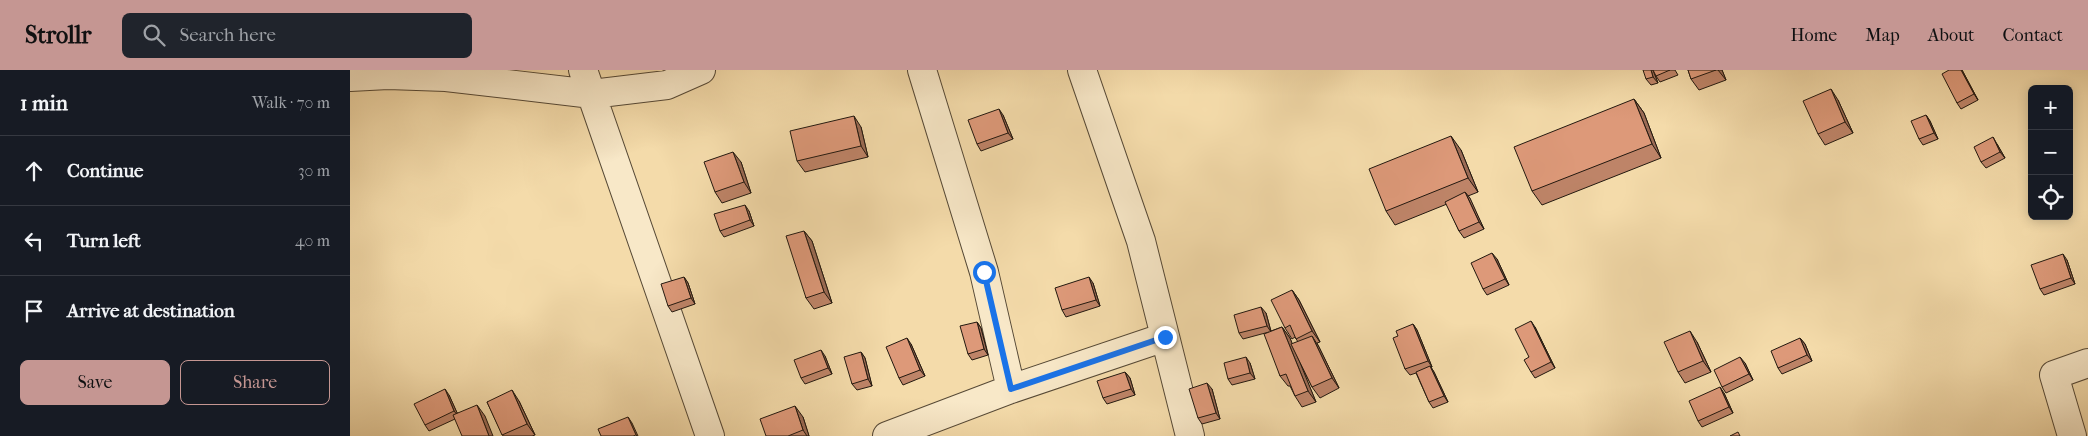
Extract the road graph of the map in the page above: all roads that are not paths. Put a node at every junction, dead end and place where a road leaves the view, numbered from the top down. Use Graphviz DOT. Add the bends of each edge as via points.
graph roads {
  1 [pos="701,70"];
  2 [pos="922,70"];
  3 [pos="1082,70"];
  4 [pos="350,77"];
  5 [pos="587,82"];
  6 [pos="1165,337"];
  7 [pos="2088,363"];
  8 [pos="1011,389"];
  9 [pos="710,436"];
  10 [pos="887,436"];
  11 [pos="1190,436"];
  12 [pos="2072,436"];
  1 -- 5 [label="street" via="666,85"];
  2 -- 8 [label="street" via="984,272"];
  3 -- 6 [label="street" via="1141,241"];
  4 -- 5 [label="street" via="388,75"];
  5 -- 9 [label="street"];
  6 -- 8 [label="street"];
  6 -- 11 [label="street"];
  7 -- 12 [label="street" via="2054,375"];
  8 -- 10 [label="street"];
}
